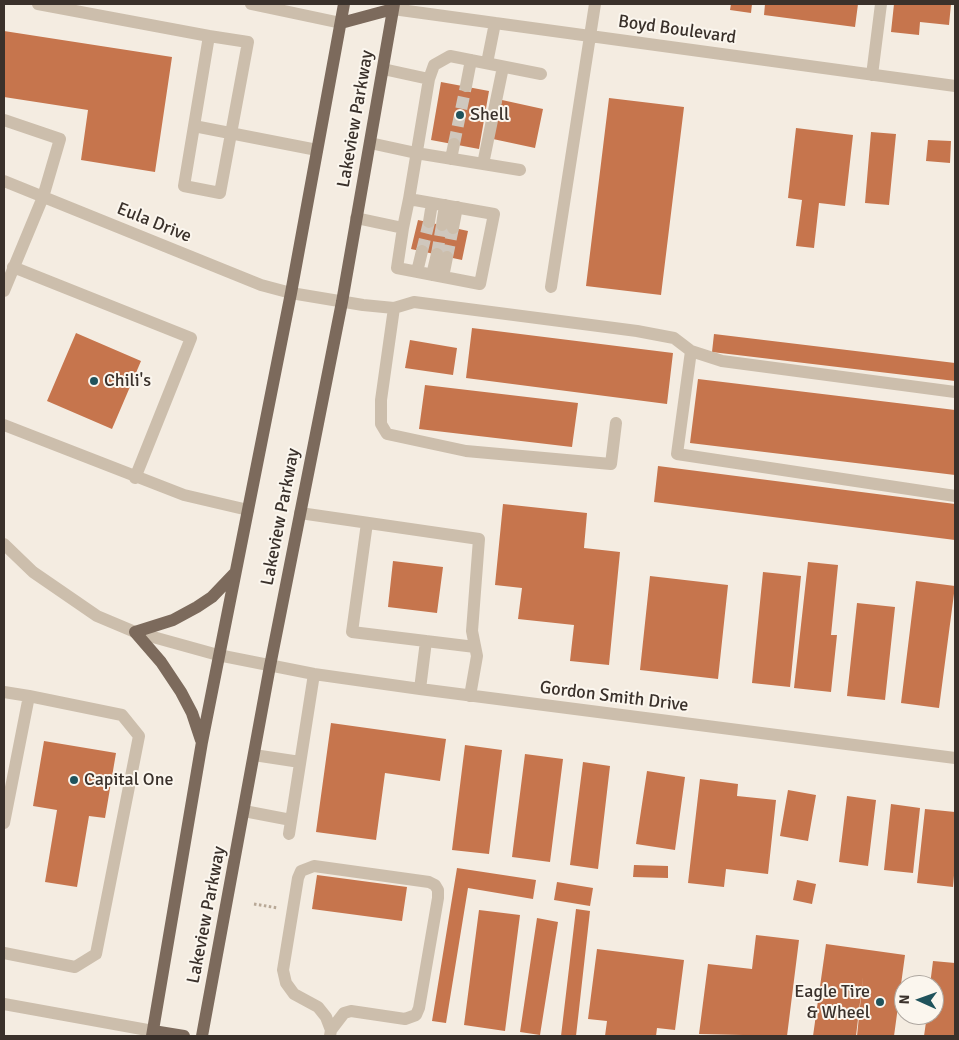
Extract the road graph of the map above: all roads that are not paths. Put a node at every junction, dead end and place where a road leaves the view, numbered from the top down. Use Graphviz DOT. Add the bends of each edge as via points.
graph roads {
  1 [pos="38,4"];
  2 [pos="251,4"];
  3 [pos="344,4"];
  4 [pos="595,4"];
  5 [pos="881,4"];
  6 [pos="55,5"];
  7 [pos="390,6"];
  8 [pos="341,23"];
  9 [pos="495,23"];
  10 [pos="209,36"];
  11 [pos="589,36"];
  12 [pos="471,60"];
  13 [pos="487,63"];
  14 [pos="503,66"];
  15 [pos="383,70"];
  16 [pos="540,74"];
  17 [pos="872,75"];
  18 [pos="429,79"];
  19 [pos="955,83"];
  20 [pos="466,86"];
  21 [pos="4,120"];
  22 [pos="194,126"];
  23 [pos="231,133"];
  24 [pos="370,143"];
  25 [pos="454,144"];
  26 [pos="317,150"];
  27 [pos="416,153"];
  28 [pos="451,159"];
  29 [pos="483,164"];
  30 [pos="520,170"];
  31 [pos="4,181"];
  32 [pos="43,197"];
  33 [pos="409,199"];
  34 [pos="432,203"];
  35 [pos="451,206"];
  36 [pos="356,218"];
  37 [pos="429,222"];
  38 [pos="447,226"];
  39 [pos="403,228"];
  40 [pos="422,251"];
  41 [pos="442,256"];
  42 [pos="13,268"];
  43 [pos="417,272"];
  44 [pos="438,276"];
  45 [pos="551,287"];
  46 [pos="4,291"];
  47 [pos="291,293"];
  48 [pos="342,302"];
  49 [pos="394,308"];
  50 [pos="691,351"];
  51 [pos="955,392"];
  52 [pos="616,423"];
  53 [pos="4,424"];
  54 [pos="135,478"];
  55 [pos="955,496"];
  56 [pos="248,510"];
  57 [pos="300,513"];
  58 [pos="367,523"];
  59 [pos="5,546"];
  60 [pos="235,574"];
  61 [pos="135,632"];
  62 [pos="426,641"];
  63 [pos="475,647"];
  64 [pos="218,655"];
  65 [pos="270,666"];
  66 [pos="314,674"];
  67 [pos="420,690"];
  68 [pos="4,692"];
  69 [pos="29,696"];
  70 [pos="470,696"];
  71 [pos="202,742"];
  72 [pos="254,755"];
  73 [pos="955,758"];
  74 [pos="300,762"];
  75 [pos="244,811"];
  76 [pos="291,820"];
  77 [pos="4,823"];
  78 [pos="289,834"];
  79 [pos="4,953"];
  80 [pos="4,1004"];
  81 [pos="331,1033"];
  82 [pos="153,1034"];
  83 [pos="184,1036"];
  84 [pos="202,1036"];
  1 -- 6 [label="street"];
  2 -- 8 [label="street"];
  3 -- 8 [label="main road, Lakeview Parkway"];
  4 -- 11 [label="street"];
  5 -- 17 [label="street"];
  6 -- 10 [label="street"];
  7 -- 8 [label="main road"];
  7 -- 9 [label="street, Boyd Boulevard"];
  7 -- 15 [label="main road, Lakeview Parkway"];
  8 -- 26 [label="main road, Lakeview Parkway"];
  9 -- 11 [label="street, Boyd Boulevard"];
  9 -- 13 [label="street"];
  10 -- 22 [label="street"];
  10 -- 23 [label="street" via="248,42"];
  11 -- 17 [label="street, Boyd Boulevard"];
  11 -- 45 [label="street"];
  12 -- 13 [label="street"];
  12 -- 18 [label="street" via="450,56 434,65"];
  12 -- 20 [label="street"];
  13 -- 14 [label="street"];
  14 -- 16 [label="street"];
  14 -- 29 [label="street"];
  15 -- 18 [label="street"];
  15 -- 24 [label="main road, Lakeview Parkway"];
  17 -- 19 [label="street, Boyd Boulevard"];
  18 -- 27 [label="street"];
  21 -- 32 [label="street" via="60,139"];
  22 -- 23 [label="street"];
  22 -- 23 [label="street" via="184,186 220,193"];
  23 -- 26 [label="street"];
  24 -- 27 [label="street"];
  24 -- 36 [label="main road, Lakeview Parkway"];
  25 -- 28 [label="street"];
  26 -- 47 [label="main road, Lakeview Parkway"];
  27 -- 28 [label="street"];
  27 -- 33 [label="street"];
  28 -- 29 [label="street"];
  29 -- 30 [label="street"];
  31 -- 32 [label="street, Eula Drive"];
  32 -- 42 [label="street"];
  32 -- 47 [label="street, Eula Drive" via="261,285"];
  33 -- 34 [label="street"];
  33 -- 39 [label="street"];
  34 -- 35 [label="street"];
  34 -- 37 [label="street"];
  35 -- 38 [label="street"];
  35 -- 44 [label="street" via="494,214 480,284"];
  36 -- 39 [label="street"];
  36 -- 48 [label="main road, Lakeview Parkway"];
  39 -- 43 [label="street" via="397,268"];
  40 -- 43 [label="street"];
  41 -- 44 [label="street"];
  42 -- 46 [label="street"];
  42 -- 54 [label="street" via="191,338"];
  43 -- 44 [label="street"];
  47 -- 48 [label="street, Eula Drive"];
  47 -- 56 [label="main road, Lakeview Parkway"];
  48 -- 49 [label="street, Eula Drive"];
  48 -- 57 [label="main road, Lakeview Parkway"];
  49 -- 50 [label="street, Eula Drive" via="414,302 637,331 674,338"];
  49 -- 52 [label="street" via="381,400 381,424 387,434 466,450 611,464"];
  50 -- 51 [label="street, Eula Drive" via="722,361"];
  50 -- 55 [label="street" via="677,454"];
  53 -- 54 [label="street"];
  54 -- 56 [label="street" via="184,495"];
  56 -- 60 [label="main road, Lakeview Parkway"];
  57 -- 58 [label="street"];
  57 -- 65 [label="main road, Lakeview Parkway"];
  58 -- 62 [label="street" via="352,632"];
  58 -- 63 [label="street" via="479,539 472,631"];
  59 -- 61 [label="street, Gordon Smith Drive" via="33,572 97,616"];
  60 -- 61 [label="main road" via="197,607 173,620"];
  60 -- 64 [label="main road, Lakeview Parkway"];
  61 -- 64 [label="street, Gordon Smith Drive"];
  61 -- 71 [label="main road" via="181,692"];
  62 -- 63 [label="street"];
  62 -- 67 [label="street"];
  63 -- 70 [label="street" via="477,656"];
  64 -- 65 [label="street, Gordon Smith Drive"];
  64 -- 71 [label="main road, Lakeview Parkway"];
  65 -- 66 [label="street, Gordon Smith Drive"];
  65 -- 72 [label="main road, Lakeview Parkway"];
  66 -- 67 [label="street, Gordon Smith Drive"];
  66 -- 74 [label="street"];
  67 -- 70 [label="street, Gordon Smith Drive"];
  68 -- 69 [label="street"];
  69 -- 77 [label="street"];
  69 -- 79 [label="street" via="122,715 139,736 96,954 75,967"];
  70 -- 73 [label="street, Gordon Smith Drive"];
  71 -- 82 [label="main road, Lakeview Parkway"];
  72 -- 74 [label="street"];
  72 -- 75 [label="main road, Lakeview Parkway"];
  74 -- 76 [label="street"];
  75 -- 76 [label="street"];
  75 -- 84 [label="main road, Lakeview Parkway"];
  76 -- 78 [label="street"];
  80 -- 82 [label="street"];
  81 -- 81 [label="street" via="326,1017 318,1007 294,994 286,984 282,970 301,871 307,867 435,885 438,890 416,1015 405,1019 351,1011 344,1013"];
  82 -- 83 [label="main road"];
}
